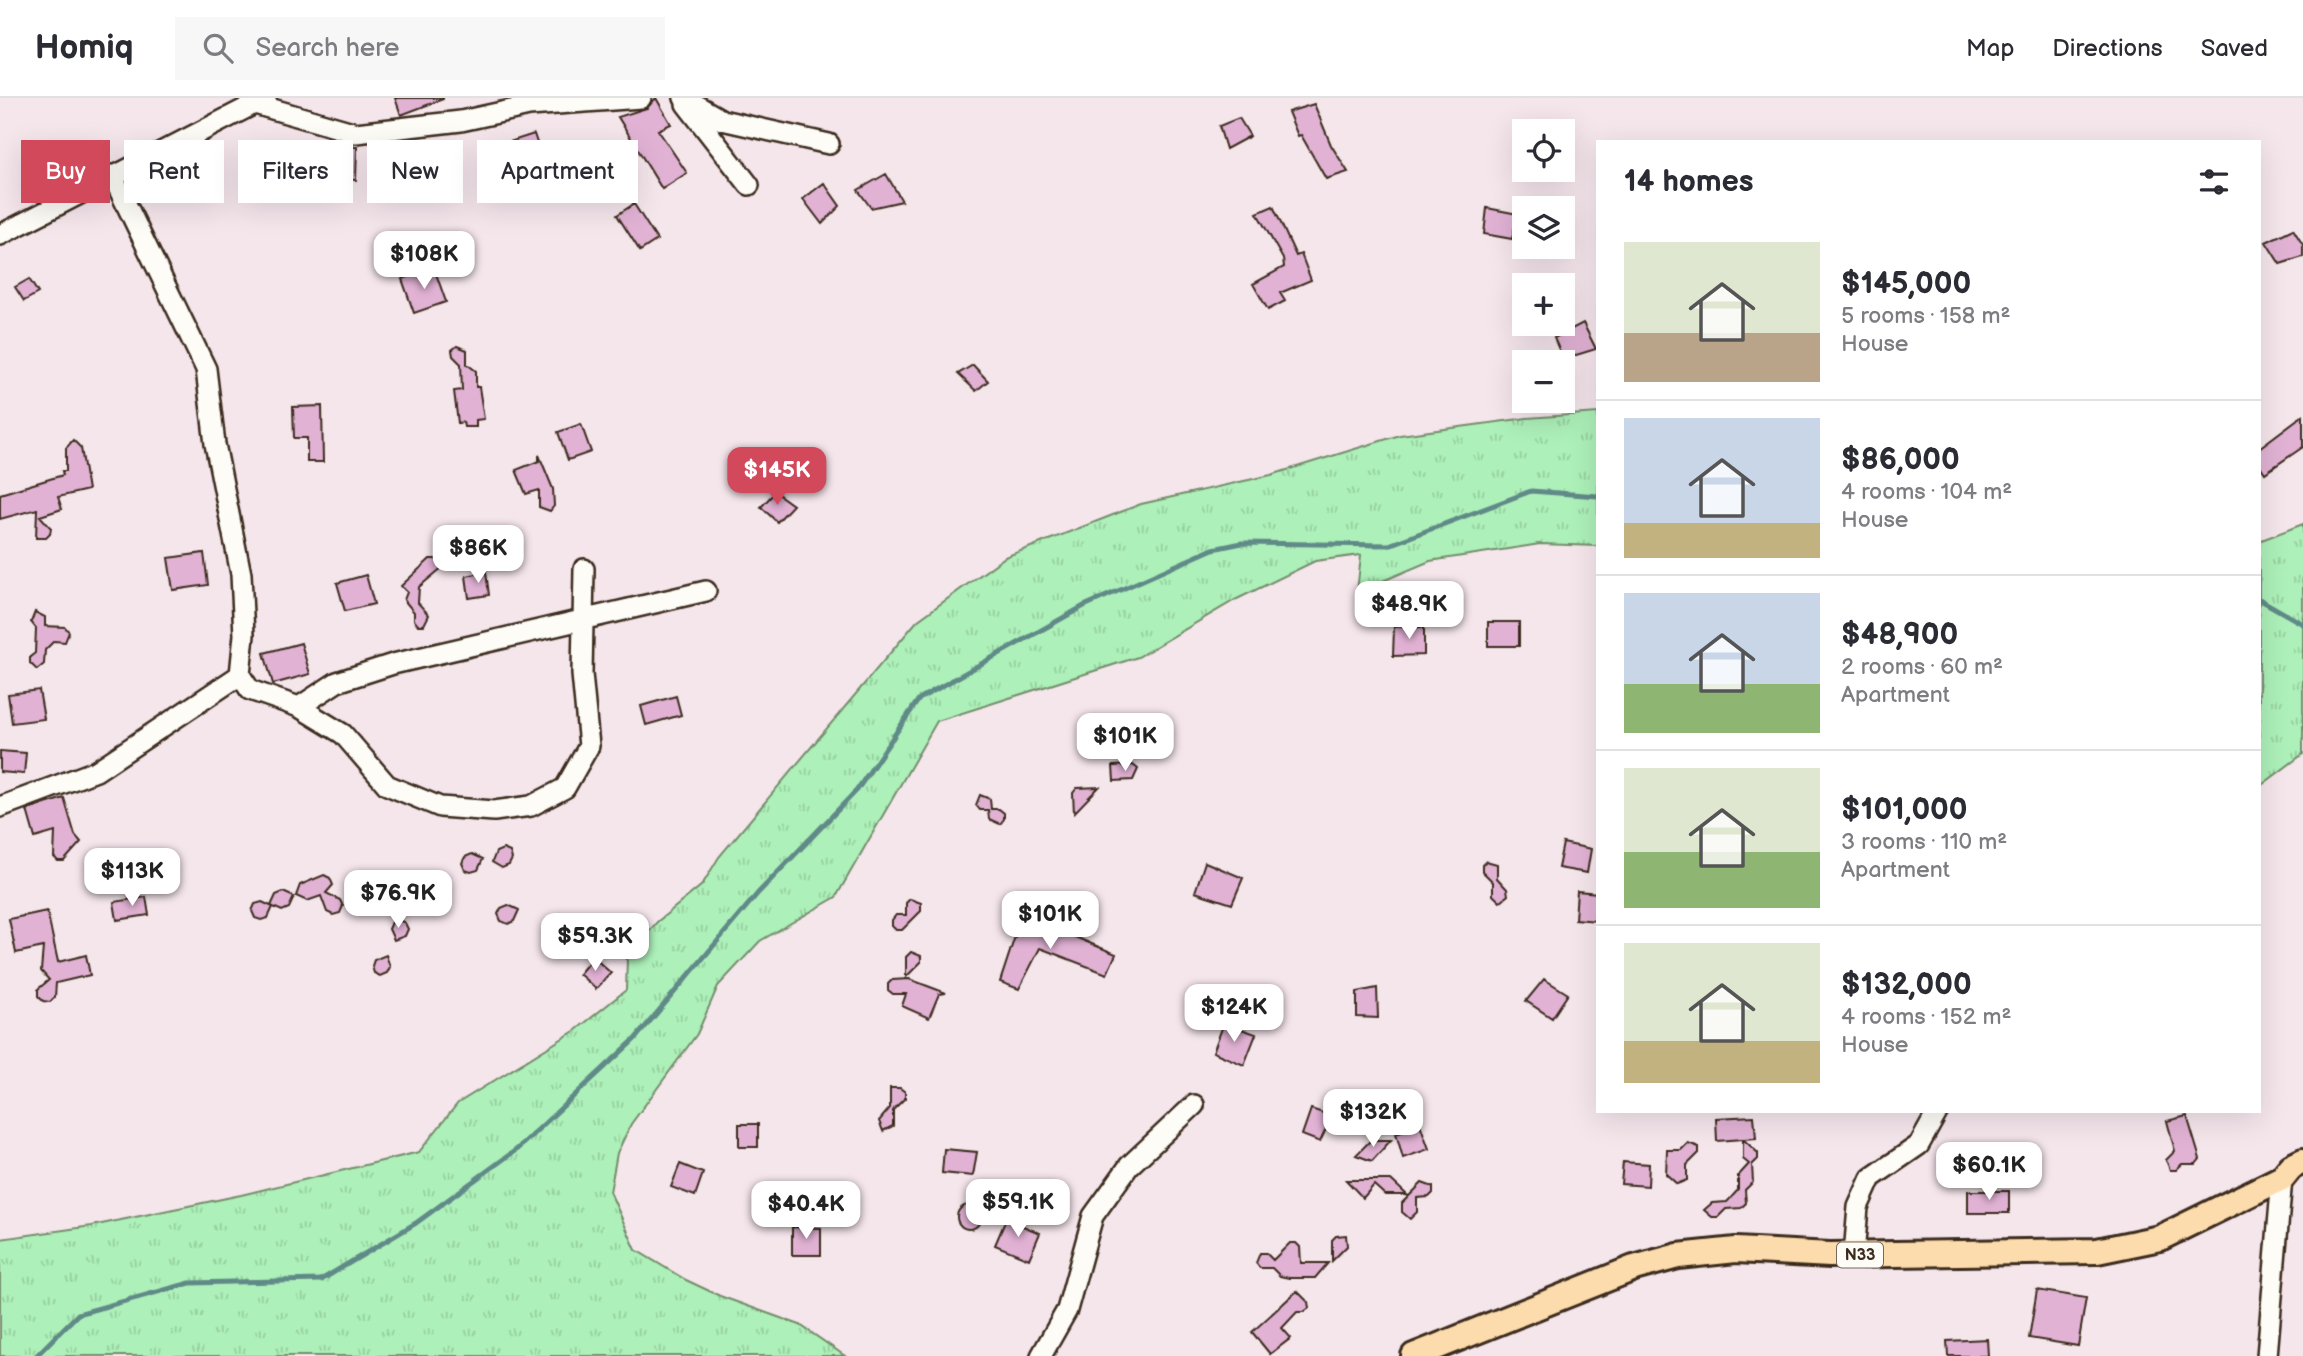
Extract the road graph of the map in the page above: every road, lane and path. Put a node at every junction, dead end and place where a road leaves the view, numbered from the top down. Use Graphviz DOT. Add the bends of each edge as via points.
graph roads {
  1 [pos="641,98"];
  2 [pos="682,98"];
  3 [pos="261,101"];
  4 [pos="829,144"];
  5 [pos="112,176"];
  6 [pos="749,185"];
  7 [pos="0,235"];
  8 [pos="584,569"];
  9 [pos="706,591"];
  10 [pos="583,621"];
  11 [pos="240,675"];
  12 [pos="299,707"];
  13 [pos="0,807"];
  14 [pos="1194,1105"];
  15 [pos="1936,1113"];
  16 [pos="2303,1161"];
  17 [pos="2282,1178"];
  18 [pos="1854,1255"];
  19 [pos="1041,1356"];
  20 [pos="1414,1356"];
  21 [pos="2267,1356"];
  1 -- 3 [label="street" via="529,106 461,121 356,133"];
  2 -- 4 [label="street" via="722,120"];
  2 -- 6 [label="street"];
  3 -- 5 [label="street"];
  5 -- 7 [label="street"];
  5 -- 11 [label="street" via="206,369 215,444 241,574 244,635"];
  8 -- 10 [label="street"];
  9 -- 10 [label="street"];
  10 -- 12 [label="street" via="393,664 337,682"];
  10 -- 12 [label="street" via="582,674 589,746 565,788 531,806 494,811 440,807 387,785 344,734"];
  11 -- 12 [label="street" via="250,690"];
  11 -- 13 [label="street" via="96,771"];
  14 -- 19 [label="street" via="1129,1166 1093,1216 1067,1310"];
  15 -- 18 [label="street" via="1919,1145 1871,1178 1858,1207"];
  16 -- 17 [label="main road, N33"];
  17 -- 18 [label="main road, N33" via="2160,1238 2097,1251"];
  17 -- 21 [label="street"];
  18 -- 20 [label="main road, N33" via="1736,1250 1678,1256 1634,1268"];
}
